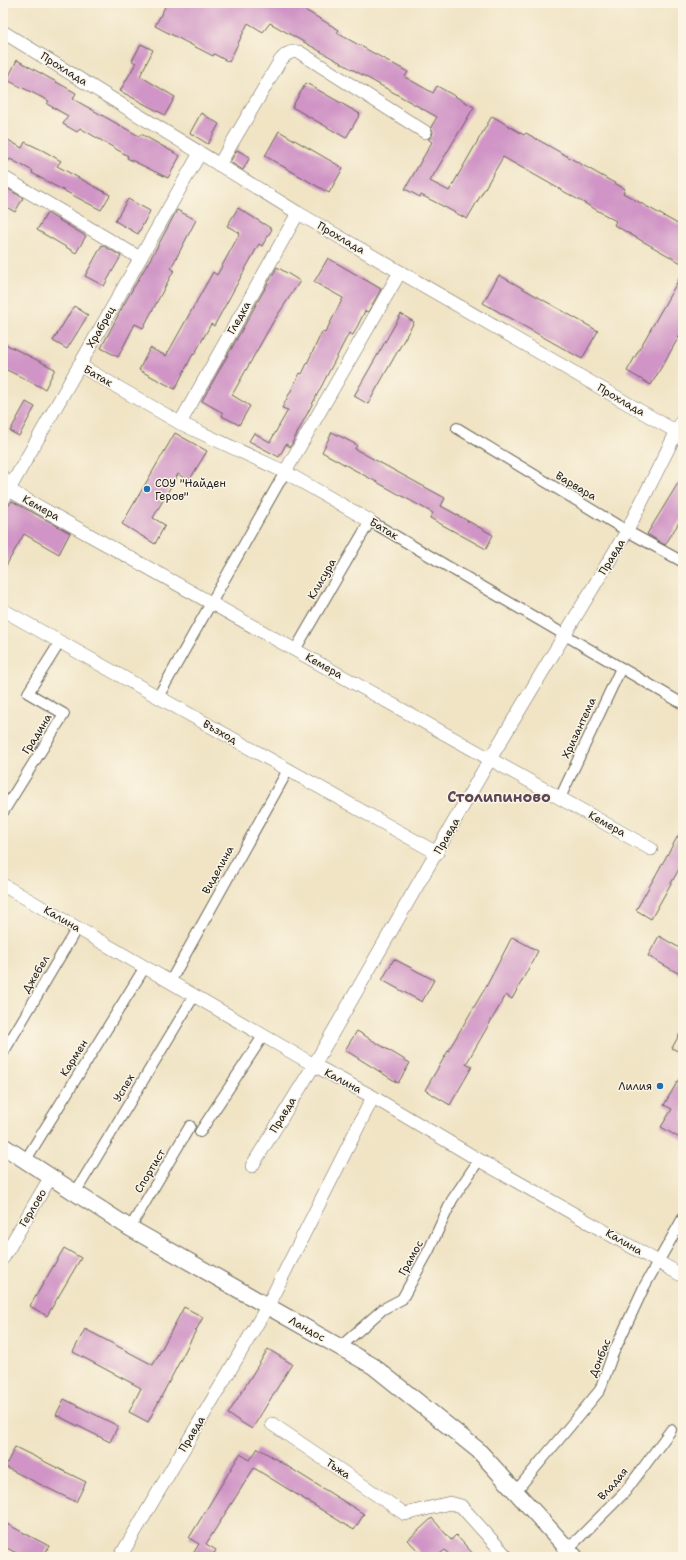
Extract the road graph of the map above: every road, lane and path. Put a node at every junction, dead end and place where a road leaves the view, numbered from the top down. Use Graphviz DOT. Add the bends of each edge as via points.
graph roads {
  1 [pos="4,34"];
  2 [pos="425,132"];
  3 [pos="200,154"];
  4 [pos="219,165"];
  5 [pos="3,177"];
  6 [pos="298,213"];
  7 [pos="140,258"];
  8 [pos="400,272"];
  9 [pos="79,365"];
  10 [pos="683,419"];
  11 [pos="180,424"];
  12 [pos="457,428"];
  13 [pos="679,433"];
  14 [pos="285,472"];
  15 [pos="3,477"];
  16 [pos="6,495"];
  17 [pos="370,521"];
  18 [pos="628,531"];
  19 [pos="683,562"];
  20 [pos="212,603"];
  21 [pos="3,610"];
  22 [pos="565,636"];
  23 [pos="60,642"];
  24 [pos="295,650"];
  25 [pos="621,668"];
  26 [pos="158,697"];
  27 [pos="683,704"];
  28 [pos="490,759"];
  29 [pos="288,770"];
  30 [pos="560,798"];
  31 [pos="3,812"];
  32 [pos="651,849"];
  33 [pos="437,853"];
  34 [pos="3,885"];
  35 [pos="77,928"];
  36 [pos="145,967"];
  37 [pos="170,982"];
  38 [pos="194,996"];
  39 [pos="263,1036"];
  40 [pos="3,1053"];
  41 [pos="314,1065"];
  42 [pos="373,1097"];
  43 [pos="190,1126"];
  44 [pos="200,1132"];
  45 [pos="3,1146"];
  46 [pos="24,1160"];
  47 [pos="479,1160"];
  48 [pos="252,1166"];
  49 [pos="50,1178"];
  50 [pos="75,1193"];
  51 [pos="683,1218"];
  52 [pos="130,1228"];
  53 [pos="3,1258"];
  54 [pos="658,1261"];
  55 [pos="683,1276"];
  56 [pos="267,1307"];
  57 [pos="340,1347"];
  58 [pos="272,1424"];
  59 [pos="671,1430"];
  60 [pos="516,1491"];
  61 [pos="572,1553"];
  62 [pos="120,1557"];
  63 [pos="508,1557"];
  1 -- 3 [label="street, Прохлада"];
  2 -- 4 [label="street" via="293,51 280,61"];
  3 -- 4 [label="street, Прохлада"];
  3 -- 7 [label="street, Храбрец"];
  4 -- 6 [label="street, Прохлада"];
  5 -- 7 [label="street"];
  6 -- 8 [label="street, Прохлада"];
  6 -- 11 [label="street, Гледка"];
  7 -- 9 [label="street, Храбрец"];
  8 -- 13 [label="street, Прохлада"];
  8 -- 14 [label="street"];
  9 -- 11 [label="street, Батак"];
  9 -- 16 [label="street, Храбрец"];
  10 -- 13 [label="street, Правда"];
  11 -- 14 [label="street, Батак"];
  12 -- 18 [label="street, Варвара"];
  13 -- 18 [label="street, Правда"];
  14 -- 17 [label="street, Батак"];
  14 -- 20 [label="street"];
  15 -- 16 [label="street, Кемера"];
  16 -- 20 [label="street, Кемера"];
  17 -- 22 [label="street, Батак"];
  17 -- 24 [label="street, Клисура"];
  18 -- 19 [label="street, Варвара"];
  18 -- 22 [label="street, Правда"];
  20 -- 24 [label="street, Кемера"];
  20 -- 26 [label="street"];
  21 -- 23 [label="street, Възход"];
  22 -- 25 [label="street, Батак"];
  22 -- 28 [label="street, Правда"];
  23 -- 26 [label="street, Възход"];
  23 -- 31 [label="street, Градина" via="28,693 64,714"];
  24 -- 28 [label="street, Кемера"];
  25 -- 27 [label="street, Батак"];
  25 -- 30 [label="street, Хризантема"];
  26 -- 29 [label="street, Възход"];
  28 -- 30 [label="street, Кемера"];
  28 -- 33 [label="street, Правда"];
  29 -- 33 [label="street, Възход"];
  29 -- 37 [label="street, Виделина"];
  30 -- 32 [label="street, Кемера"];
  33 -- 41 [label="street, Правда"];
  34 -- 35 [label="street, Калина"];
  35 -- 36 [label="street, Калина"];
  35 -- 40 [label="street, Джебел"];
  36 -- 37 [label="street, Калина"];
  36 -- 46 [label="street, Кармен"];
  37 -- 38 [label="street, Калина"];
  38 -- 39 [label="street, Калина"];
  38 -- 50 [label="street, Успех"];
  39 -- 41 [label="street, Калина"];
  39 -- 44 [label="street"];
  41 -- 42 [label="street, Калина"];
  41 -- 48 [label="street, Правда"];
  42 -- 47 [label="street, Калина"];
  42 -- 56 [label="street, Правда"];
  43 -- 52 [label="street, Спортист"];
  45 -- 46 [label="street, Ландос"];
  46 -- 49 [label="street, Ландос"];
  47 -- 54 [label="street, Калина"];
  47 -- 57 [label="street, Грамос" via="452,1200 429,1250 402,1298 383,1309"];
  49 -- 50 [label="street, Ландос"];
  49 -- 53 [label="street, Герлово"];
  50 -- 52 [label="street, Ландос"];
  51 -- 54 [label="street, Донбас"];
  52 -- 56 [label="street, Ландос"];
  54 -- 55 [label="street, Калина"];
  54 -- 60 [label="street, Донбас" via="612,1356 600,1390"];
  56 -- 57 [label="street, Ландос"];
  56 -- 62 [label="street, Правда"];
  57 -- 60 [label="street, Ландос" via="373,1366 478,1450"];
  58 -- 63 [label="street, Тъжа" via="405,1514 450,1503 461,1506"];
  59 -- 61 [label="street, Владая" via="625,1492"];
  60 -- 61 [label="street, Ландос"];
}
